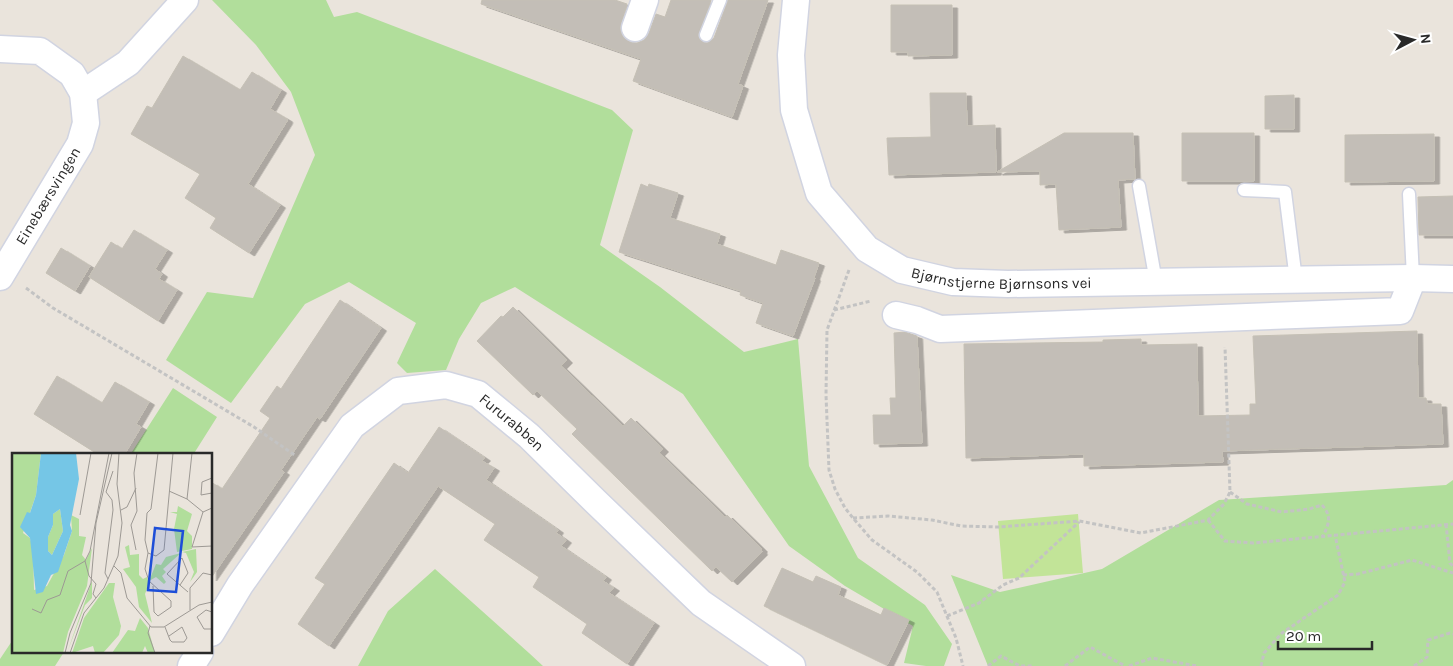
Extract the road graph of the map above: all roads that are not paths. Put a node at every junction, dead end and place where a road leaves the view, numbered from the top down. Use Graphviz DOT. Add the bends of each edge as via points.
graph roads {
  1 [pos="184,0"];
  2 [pos="645,0"];
  3 [pos="720,0"];
  4 [pos="796,0"];
  5 [pos="635,28"];
  6 [pos="706,35"];
  7 [pos="0,49"];
  8 [pos="83,93"];
  9 [pos="1138,186"];
  10 [pos="1244,190"];
  11 [pos="1409,194"];
  12 [pos="2,274"];
  13 [pos="1413,278"];
  14 [pos="1453,279"];
  15 [pos="1296,280"];
  16 [pos="1156,282"];
  17 [pos="887,307"];
  18 [pos="212,631"];
  19 [pos="199,654"];
  20 [pos="191,666"];
  21 [pos="792,666"];
  1 -- 8 [label="street" via="128,62"];
  2 -- 5 [label="street"];
  3 -- 6 [label="lane"];
  4 -- 16 [label="street, Bjørnstjerne Bjørnsons vei" via="791,55 794,110 819,193 867,249 902,270 953,282"];
  7 -- 8 [label="street, Einebærsvingen" via="40,51 72,74"];
  8 -- 12 [label="street, Einebærsvingen" via="86,123 80,144"];
  9 -- 16 [label="lane"];
  10 -- 15 [label="lane" via="1285,192"];
  11 -- 13 [label="lane"];
  13 -- 14 [label="street, Bjørnstjerne Bjørnsons vei"];
  13 -- 15 [label="street, Bjørnstjerne Bjørnsons vei"];
  13 -- 17 [label="street" via="1400,311 940,328"];
  15 -- 16 [label="street, Bjørnstjerne Bjørnsons vei"];
  18 -- 21 [label="street, Fururabben" via="240,585 352,426 398,391 446,386 478,394 529,436 701,603"];
  19 -- 20 [label="street"];
}
